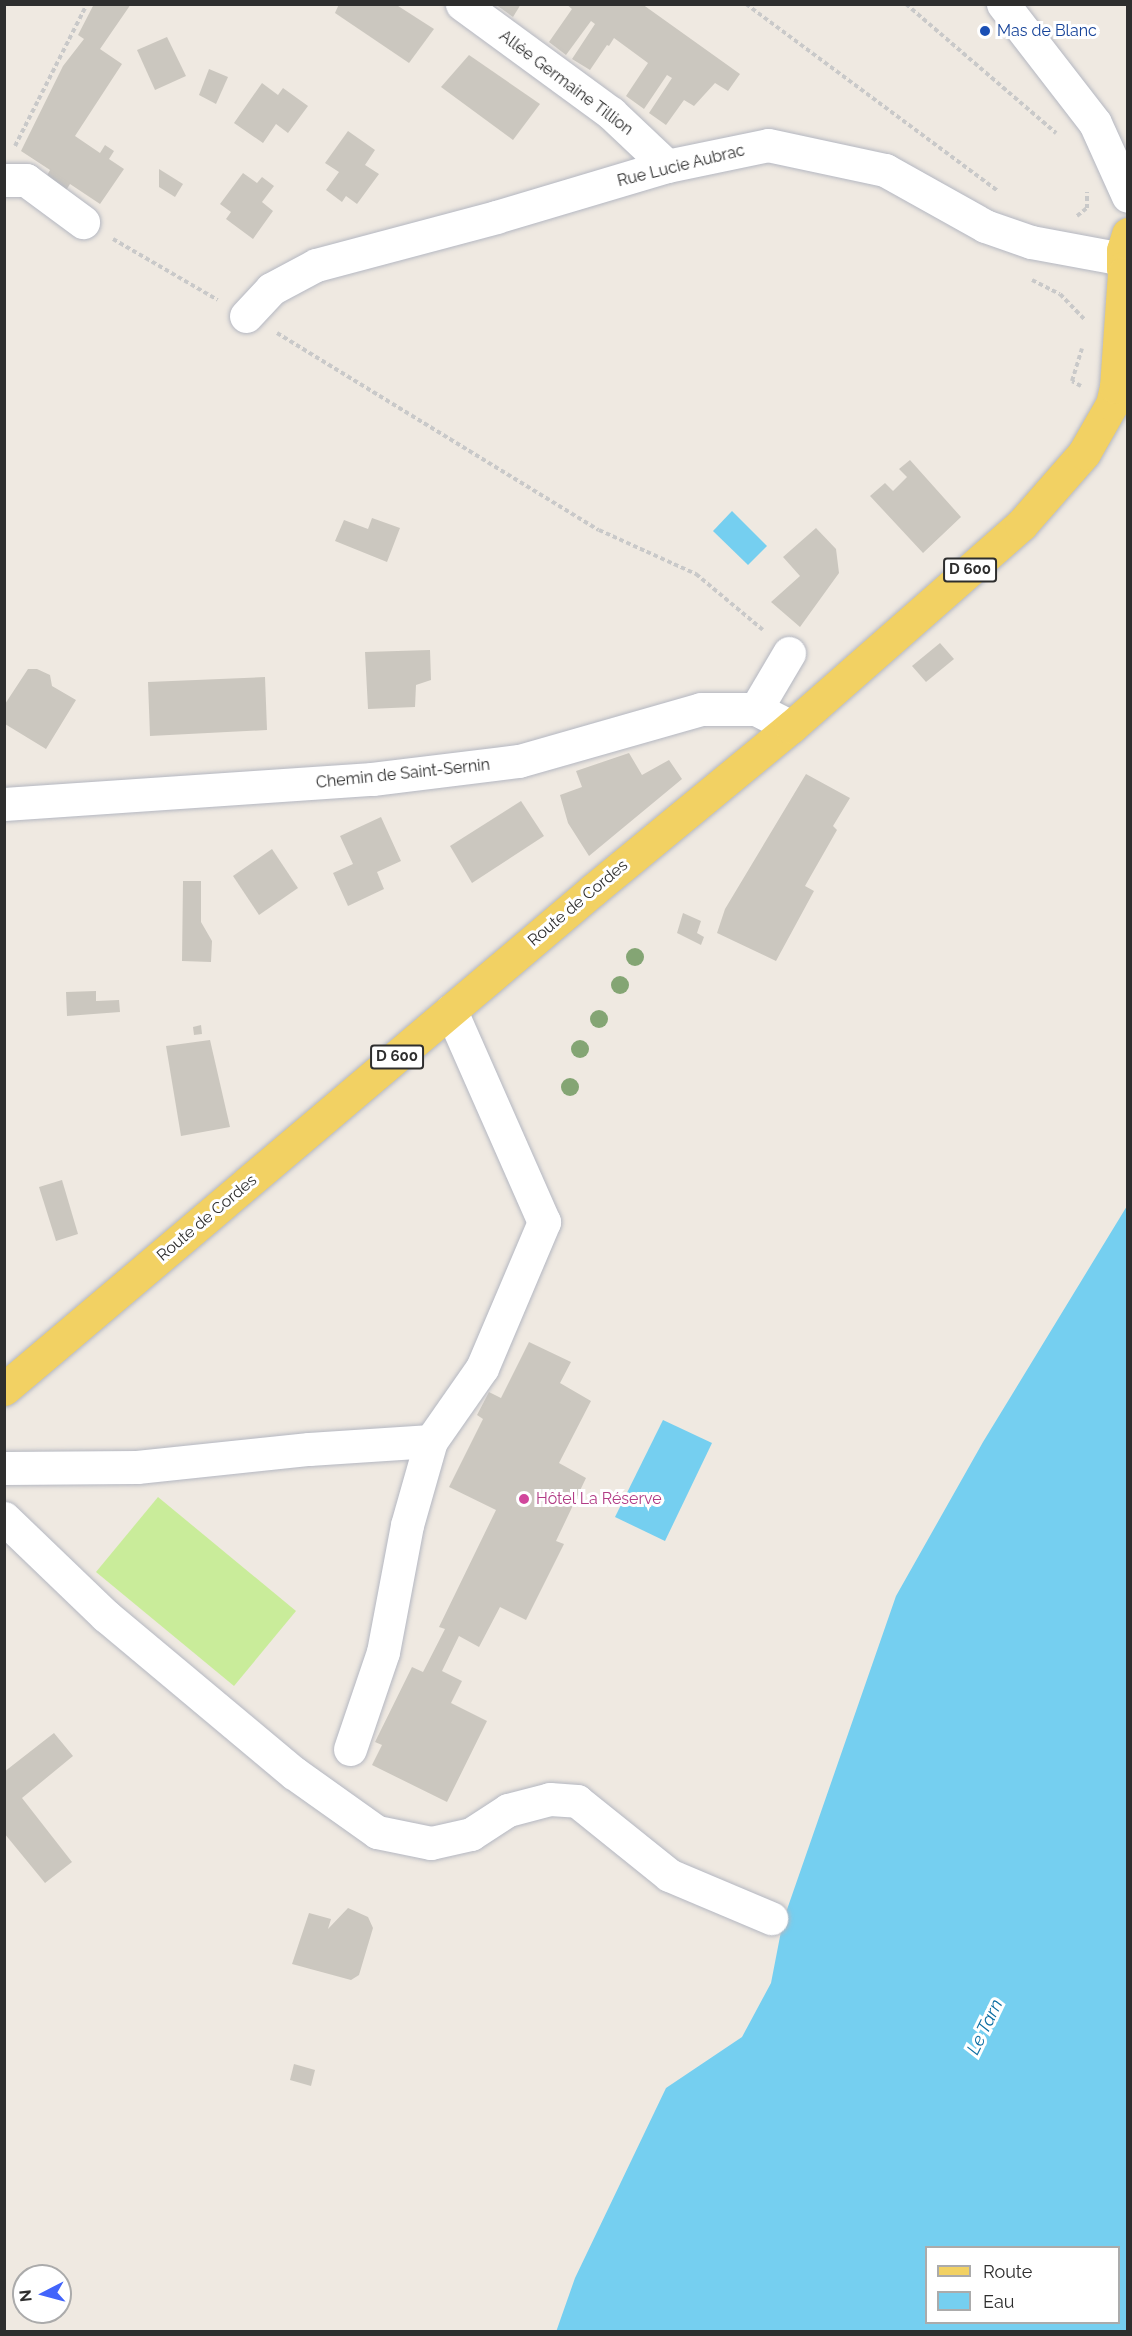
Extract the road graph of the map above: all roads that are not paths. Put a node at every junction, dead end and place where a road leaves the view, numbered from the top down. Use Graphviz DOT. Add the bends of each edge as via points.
graph roads {
  1 [pos="462,4"];
  2 [pos="1003,4"];
  3 [pos="1092,119"];
  4 [pos="1128,145"];
  5 [pos="668,166"];
  6 [pos="7,168"];
  7 [pos="1128,196"];
  8 [pos="83,222"];
  9 [pos="1125,263"];
  10 [pos="246,316"];
  11 [pos="1122,382"];
  12 [pos="789,653"];
  13 [pos="756,709"];
  14 [pos="791,727"];
  15 [pos="4,804"];
  16 [pos="451,1011"];
  17 [pos="4,1389"];
  18 [pos="431,1441"];
  19 [pos="4,1468"];
  20 [pos="4,1518"];
  21 [pos="350,1749"];
  22 [pos="771,1918"];
  1 -- 5 [label="street, Allée Germaine Tillion" via="611,113"];
  2 -- 3 [label="street"];
  3 -- 4 [label="street"];
  3 -- 7 [label="street"];
  5 -- 9 [label="street, Rue Lucie Aubrac" via="768,145 885,170 985,226 1031,242"];
  5 -- 10 [label="street, Rue Lucie Aubrac" via="496,218 316,265 271,289"];
  6 -- 8 [label="street"];
  9 -- 11 [label="main road, Route de Cordes / D 600"];
  11 -- 14 [label="main road, Route de Cordes / D 600" via="1084,453 1021,525"];
  12 -- 13 [label="street"];
  13 -- 14 [label="street, Chemin de Saint-Sernin"];
  13 -- 15 [label="street, Chemin de Saint-Sernin" via="701,709 507,763 372,779"];
  14 -- 16 [label="main road, Route de Cordes / D 600"];
  16 -- 17 [label="main road, Route de Cordes / D 600"];
  16 -- 18 [label="street" via="543,1222 482,1368"];
  18 -- 19 [label="street" via="137,1467"];
  18 -- 21 [label="street" via="407,1525 383,1652"];
  20 -- 22 [label="street" via="105,1616 294,1773 377,1832 431,1843 471,1834 508,1810 550,1799 577,1801 669,1875"];
}
